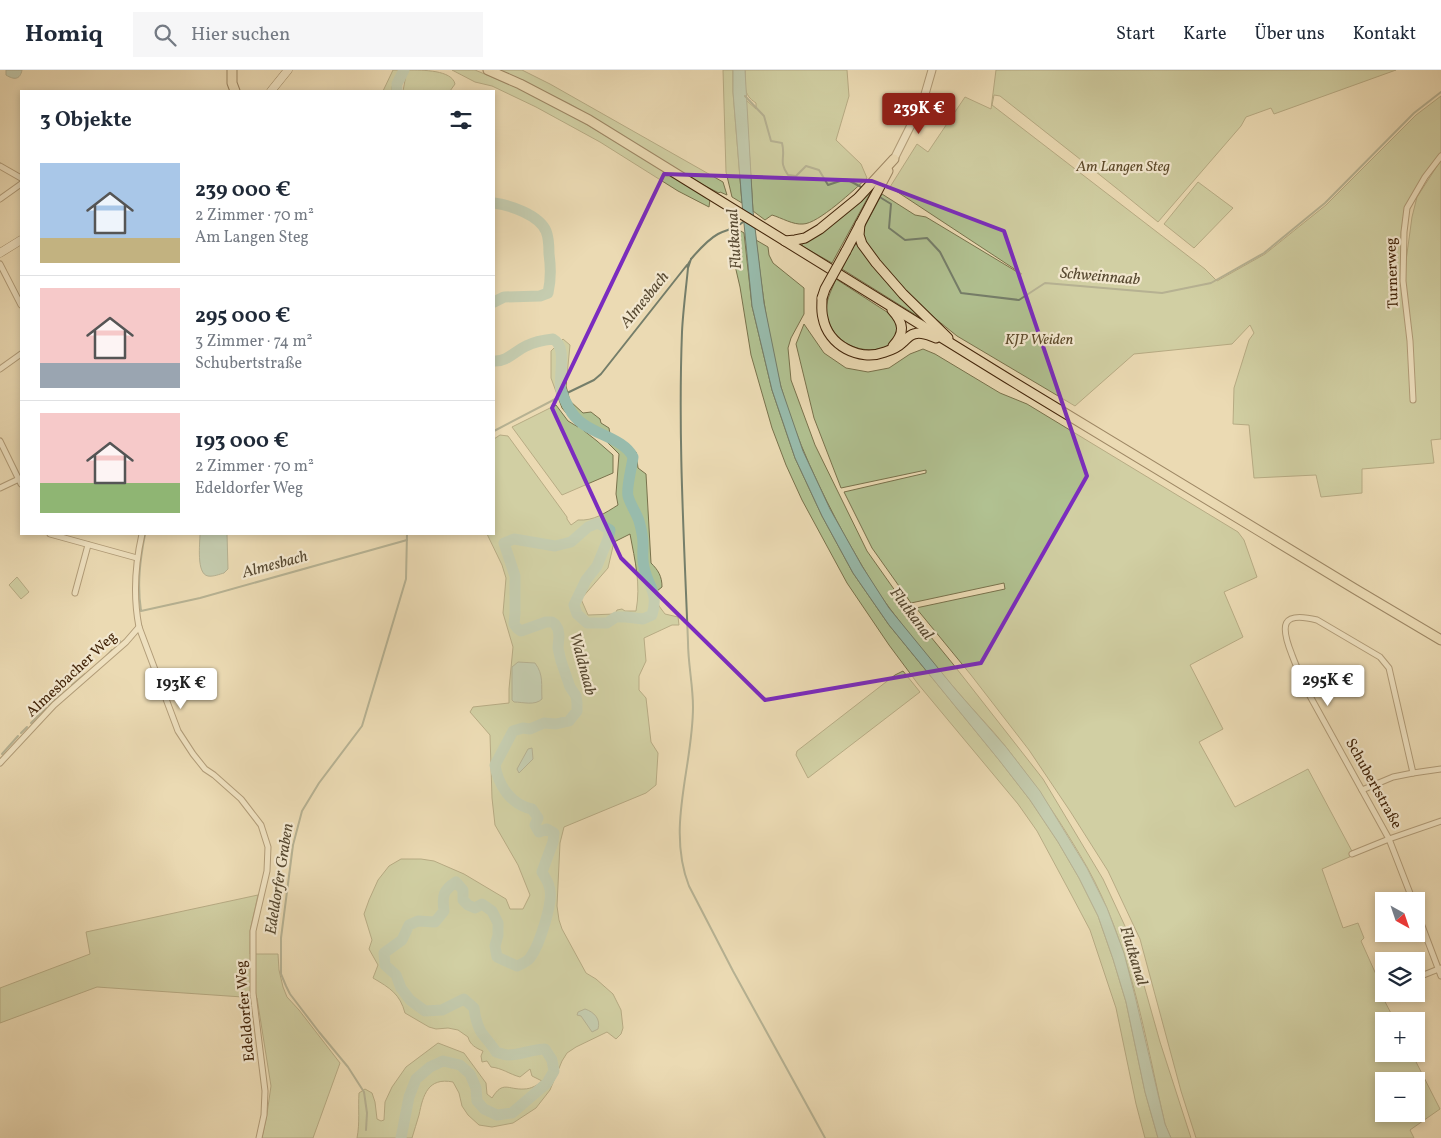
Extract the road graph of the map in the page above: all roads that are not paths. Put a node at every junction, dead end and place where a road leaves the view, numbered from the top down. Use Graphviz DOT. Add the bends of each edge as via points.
graph roads {
  1 [pos="232,70"];
  2 [pos="288,70"];
  3 [pos="488,70"];
  4 [pos="932,70"];
  5 [pos="235,90"];
  6 [pos="272,90"];
  7 [pos="1441,156"];
  8 [pos="894,159"];
  9 [pos="0,166"];
  10 [pos="20,177"];
  11 [pos="881,178"];
  12 [pos="20,185"];
  13 [pos="0,199"];
  14 [pos="860,224"];
  15 [pos="785,240"];
  16 [pos="20,241"];
  17 [pos="0,253"];
  18 [pos="0,264"];
  19 [pos="878,298"];
  20 [pos="20,303"];
  21 [pos="955,346"];
  22 [pos="888,352"];
  23 [pos="20,355"];
  24 [pos="0,369"];
  25 [pos="1413,400"];
  26 [pos="0,440"];
  27 [pos="20,480"];
  28 [pos="0,488"];
  29 [pos="53,535"];
  30 [pos="142,535"];
  31 [pos="88,545"];
  32 [pos="137,558"];
  33 [pos="76,593"];
  34 [pos="139,627"];
  35 [pos="1441,640"];
  36 [pos="0,763"];
  37 [pos="1441,769"];
  38 [pos="1413,773"];
  39 [pos="1362,790"];
  40 [pos="1441,821"];
  41 [pos="1389,839"];
  42 [pos="1352,854"];
  43 [pos="1410,892"];
  44 [pos="1425,932"];
  45 [pos="1440,968"];
  46 [pos="1425,974"];
  47 [pos="1441,976"];
  48 [pos="259,1138"];
  1 -- 5 [label="main road"];
  2 -- 6 [label="main road"];
  3 -- 15 [label="main road" via="588,120"];
  4 -- 8 [label="street" via="923,101"];
  7 -- 25 [label="street, Turnerweg" via="1407,208 1404,232 1403,281"];
  8 -- 11 [label="main road"];
  9 -- 10 [label="street"];
  11 -- 14 [label="main road"];
  11 -- 15 [label="main road" via="820,229 805,238"];
  12 -- 13 [label="street"];
  14 -- 21 [label="main road" via="862,244 876,262"];
  14 -- 22 [label="main road, bridge" via="825,289 823,318 827,330 838,344 857,354"];
  15 -- 19 [label="main road"];
  16 -- 17 [label="main road"];
  18 -- 20 [label="street"];
  19 -- 21 [label="main road"];
  19 -- 22 [label="main road" via="898,316 902,325 898,340"];
  21 -- 22 [label="main road" via="920,333 913,334"];
  21 -- 35 [label="main road"];
  23 -- 24 [label="street"];
  26 -- 27 [label="street"];
  27 -- 28 [label="street"];
  29 -- 31 [label="street"];
  30 -- 32 [label="street, Edeldorfer Weg"];
  31 -- 32 [label="street"];
  31 -- 33 [label="street"];
  32 -- 34 [label="street, Edeldorfer Weg" via="135,597"];
  34 -- 36 [label="street, Almesbacher Weg" via="54,705"];
  34 -- 48 [label="street, Edeldorfer Weg" via="178,731 205,769 240,799 261,825 268,847 267,871 253,931 253,993 265,1091"];
  37 -- 38 [label="street"];
  38 -- 39 [label="street" via="1393,777"];
  38 -- 39 [label="street, Schubertstraße" via="1391,675 1385,662 1318,620 1292,618 1284,626 1284,633 1305,687"];
  39 -- 41 [label="street, Schubertstraße"];
  40 -- 41 [label="street"];
  41 -- 42 [label="street"];
  41 -- 43 [label="street, Schubertstraße"];
  44 -- 45 [label="street"];
  45 -- 46 [label="street"];
  45 -- 47 [label="street"];
}
